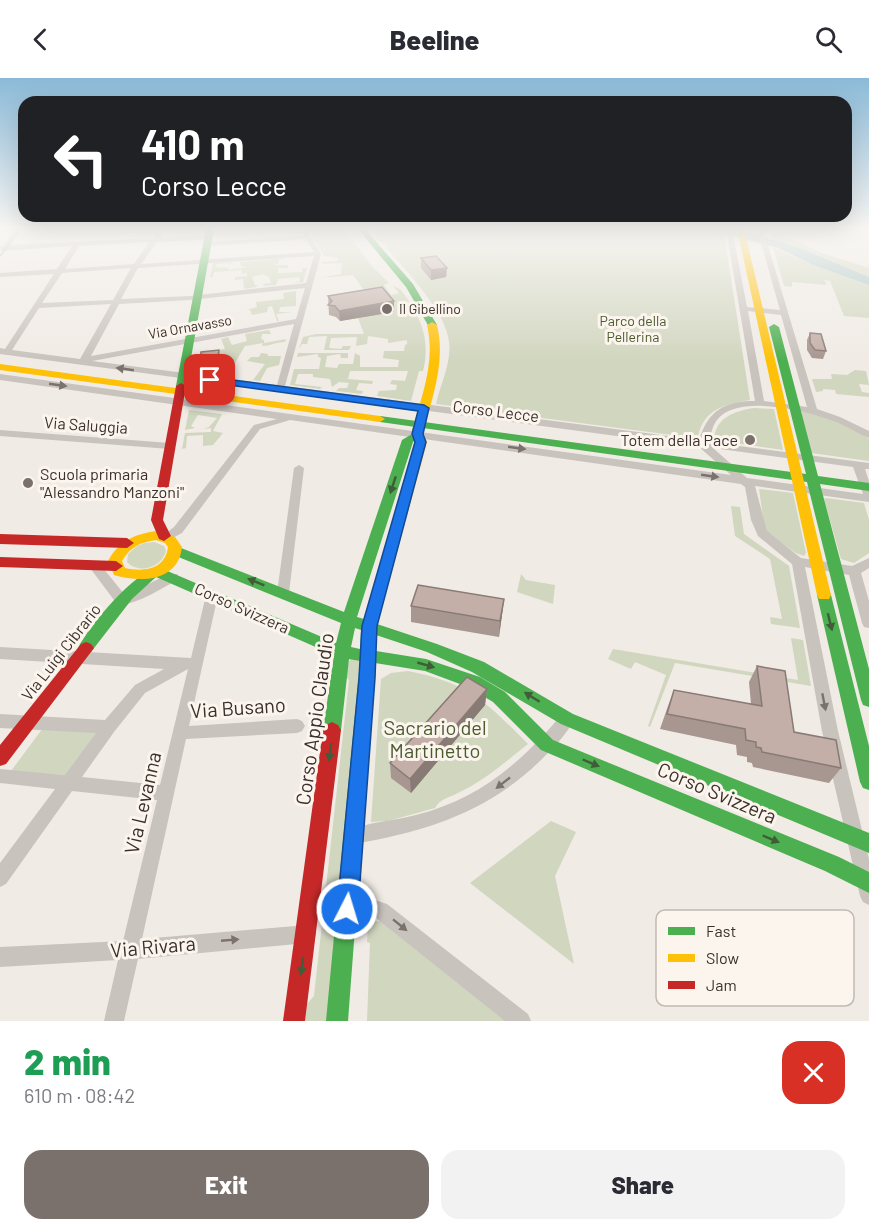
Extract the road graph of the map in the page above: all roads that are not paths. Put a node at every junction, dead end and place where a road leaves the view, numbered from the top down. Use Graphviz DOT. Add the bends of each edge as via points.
graph roads {
  1 [pos="20,273"];
  2 [pos="59,273"];
  3 [pos="132,273"];
  4 [pos="202,273"];
  5 [pos="312,273"];
  6 [pos="397,273"];
  7 [pos="746,273"];
  8 [pos="755,273"];
  9 [pos="764,273"];
  10 [pos="0,274"];
  11 [pos="308,285"];
  12 [pos="197,297"];
  13 [pos="116,303"];
  14 [pos="37,306"];
  15 [pos="743,308"];
  16 [pos="764,311"];
  17 [pos="785,313"];
  18 [pos="298,321"];
  19 [pos="190,341"];
  20 [pos="751,343"];
  21 [pos="772,345"];
  22 [pos="795,348"];
  23 [pos="2,355"];
  24 [pos="84,361"];
  25 [pos="0,367"];
  26 [pos="0,377"];
  27 [pos="181,389"];
  28 [pos="280,389"];
  29 [pos="268,403"];
  30 [pos="760,403"];
  31 [pos="786,406"];
  32 [pos="812,409"];
  33 [pos="242,411"];
  34 [pos="286,416"];
  35 [pos="420,421"];
  36 [pos="256,427"];
  37 [pos="0,433"];
  38 [pos="869,435"];
  39 [pos="703,445"];
  40 [pos="170,446"];
  41 [pos="716,456"];
  42 [pos="729,467"];
  43 [pos="299,468"];
  44 [pos="794,472"];
  45 [pos="810,474"];
  46 [pos="746,481"];
  47 [pos="866,482"];
  48 [pos="162,530"];
  49 [pos="0,539"];
  50 [pos="127,543"];
  51 [pos="176,551"];
  52 [pos="0,562"];
  53 [pos="798,562"];
  54 [pos="869,562"];
  55 [pos="94,565"];
  56 [pos="816,565"];
  57 [pos="835,568"];
  58 [pos="120,570"];
  59 [pos="854,571"];
  60 [pos="154,573"];
  61 [pos="173,577"];
  62 [pos="283,593"];
  63 [pos="212,595"];
  64 [pos="124,598"];
  65 [pos="349,620"];
  66 [pos="869,623"];
  67 [pos="369,626"];
  68 [pos="342,652"];
  69 [pos="0,653"];
  70 [pos="369,655"];
  71 [pos="78,657"];
  72 [pos="190,664"];
  73 [pos="869,700"];
  74 [pos="567,718"];
  75 [pos="0,721"];
  76 [pos="27,723"];
  77 [pos="297,726"];
  78 [pos="109,727"];
  79 [pos="182,733"];
  80 [pos="547,745"];
  81 [pos="0,758"];
  82 [pos="0,776"];
  83 [pos="69,782"];
  84 [pos="869,782"];
  85 [pos="167,793"];
  86 [pos="354,836"];
  87 [pos="862,840"];
  88 [pos="7,858"];
  89 [pos="0,878"];
  90 [pos="868,887"];
  91 [pos="347,909"];
  92 [pos="307,934"];
  93 [pos="130,950"];
  94 [pos="0,957"];
  95 [pos="114,1021"];
  96 [pos="294,1021"];
  97 [pos="337,1021"];
  98 [pos="521,1021"];
  1 -- 10 [label="street"];
  2 -- 14 [label="street"];
  3 -- 13 [label="street"];
  4 -- 12 [label="street"];
  5 -- 11 [label="street"];
  6 -- 35 [label="street, Corso Appio Claudio" via="422,304 434,327 438,356"];
  7 -- 15 [label="street"];
  8 -- 16 [label="street"];
  9 -- 17 [label="street"];
  11 -- 12 [label="street"];
  11 -- 18 [label="street"];
  12 -- 13 [label="street"];
  12 -- 19 [label="street"];
  13 -- 14 [label="street"];
  13 -- 24 [label="street"];
  14 -- 23 [label="street"];
  15 -- 16 [label="street"];
  15 -- 20 [label="street"];
  16 -- 17 [label="street"];
  16 -- 21 [label="street"];
  17 -- 22 [label="street"];
  18 -- 19 [label="street, Via Ornavasso"];
  18 -- 28 [label="street"];
  19 -- 24 [label="street, Via Ornavasso"];
  19 -- 27 [label="street"];
  20 -- 21 [label="street"];
  20 -- 30 [label="street"];
  21 -- 22 [label="street"];
  21 -- 31 [label="street"];
  22 -- 32 [label="street"];
  23 -- 24 [label="street, Corso Lecce"];
  23 -- 27 [label="street, Corso Lecce"];
  27 -- 24 [label="street, Corso Lecce, one-way"];
  25 -- 27 [label="street, Corso Lecce"];
  26 -- 27 [label="street, Corso Lecce, one-way"];
  27 -- 28 [label="street, Corso Lecce"];
  27 -- 29 [label="street, Corso Lecce"];
  27 -- 33 [label="street, Corso Lecce"];
  27 -- 35 [label="street, Corso Lecce"];
  27 -- 40 [label="street"];
  28 -- 35 [label="street, Corso Lecce"];
  29 -- 34 [label="street"];
  29 -- 35 [label="street, Corso Lecce"];
  30 -- 31 [label="street"];
  30 -- 39 [label="street" via="716,415"];
  31 -- 32 [label="street"];
  31 -- 44 [label="street"];
  31 -- 45 [label="street"];
  32 -- 38 [label="street"];
  33 -- 34 [label="street, Corso Lecce"];
  33 -- 36 [label="street"];
  34 -- 35 [label="street, Corso Lecce"];
  34 -- 36 [label="street"];
  35 -- 39 [label="street, Corso Lecce"];
  35 -- 41 [label="street, Corso Lecce"];
  35 -- 42 [label="street, Corso Lecce"];
  35 -- 46 [label="street, Corso Lecce, one-way"];
  35 -- 65 [label="street, Corso Appio Claudio, one-way" via="408,440"];
  35 -- 67 [label="street, Corso Appio Claudio" via="420,442"];
  36 -- 48 [label="street" via="174,534"];
  37 -- 40 [label="street, Via Saluggia"];
  39 -- 41 [label="street"];
  39 -- 44 [label="street, Corso Lecce"];
  40 -- 48 [label="street"];
  41 -- 42 [label="street"];
  41 -- 44 [label="street, Corso Lecce"];
  42 -- 44 [label="street, Corso Lecce"];
  42 -- 46 [label="street"];
  43 -- 62 [label="street, Corso Svizzera"];
  44 -- 45 [label="street, Corso Lecce"];
  44 -- 45 [label="street, Corso Lecce"];
  44 -- 46 [label="street, Corso Lecce"];
  44 -- 56 [label="street"];
  45 -- 47 [label="street"];
  45 -- 47 [label="street"];
  45 -- 57 [label="street"];
  46 -- 53 [label="street" via="762,533"];
  48 -- 50 [label="street"];
  48 -- 51 [label="street"];
  49 -- 50 [label="street"];
  50 -- 58 [label="street" via="117,555"];
  51 -- 60 [label="street" via="171,562"];
  62 -- 51 [label="street, Corso Svizzera, one-way"];
  52 -- 55 [label="street"];
  53 -- 56 [label="street"];
  53 -- 87 [label="street, one-way" via="830,731"];
  54 -- 59 [label="street"];
  55 -- 58 [label="street"];
  55 -- 64 [label="street"];
  56 -- 57 [label="street"];
  56 -- 84 [label="street, one-way"];
  57 -- 59 [label="street"];
  57 -- 73 [label="street"];
  58 -- 60 [label="street" via="133,576"];
  58 -- 64 [label="street"];
  59 -- 66 [label="street"];
  60 -- 61 [label="street, Corso Svizzera"];
  60 -- 64 [label="street, Via Luigi Cibrario"];
  61 -- 63 [label="street, Corso Svizzera"];
  61 -- 64 [label="street"];
  62 -- 65 [label="street, Corso Svizzera"];
  63 -- 68 [label="street, Corso Svizzera"];
  63 -- 72 [label="street, Via Levanna"];
  64 -- 71 [label="street, Via Luigi Cibrario"];
  65 -- 67 [label="street, Corso Svizzera"];
  65 -- 68 [label="street, Corso Appio Claudio"];
  67 -- 70 [label="street, Corso Appio Claudio"];
  74 -- 67 [label="street, Corso Svizzera, one-way" via="478,667"];
  68 -- 70 [label="street, Corso Svizzera"];
  68 -- 92 [label="street, Corso Appio Claudio, one-way"];
  69 -- 71 [label="street"];
  70 -- 80 [label="street, Corso Svizzera, one-way" via="426,664 474,682 499,697"];
  70 -- 86 [label="street, Corso Appio Claudio"];
  71 -- 72 [label="street"];
  71 -- 76 [label="street, Via Luigi Cibrario"];
  72 -- 78 [label="street" via="140,689"];
  72 -- 79 [label="street, Via Levanna"];
  74 -- 80 [label="street"];
  74 -- 87 [label="street, Corso Svizzera"];
  75 -- 76 [label="street"];
  76 -- 78 [label="street"];
  76 -- 81 [label="street, Via Luigi Cibrario"];
  77 -- 79 [label="street, Via Busano"];
  78 -- 83 [label="street"];
  79 -- 85 [label="street, Via Levanna"];
  80 -- 86 [label="street, one-way" via="471,804 420,823"];
  80 -- 90 [label="street, Corso Svizzera, one-way" via="832,864"];
  82 -- 83 [label="street"];
  83 -- 85 [label="street"];
  83 -- 88 [label="street"];
  85 -- 93 [label="street, Via Levanna"];
  86 -- 91 [label="street, Corso Appio Claudio"];
  87 -- 90 [label="street"];
  88 -- 89 [label="street"];
  91 -- 97 [label="street, Corso Appio Claudio"];
  91 -- 98 [label="street, one-way" via="381,910"];
  93 -- 92 [label="street, Via Rivara, one-way"];
  92 -- 96 [label="street, Corso Appio Claudio, one-way"];
  93 -- 94 [label="street, Via Rivara"];
  93 -- 95 [label="street, Via Levanna"];
}
